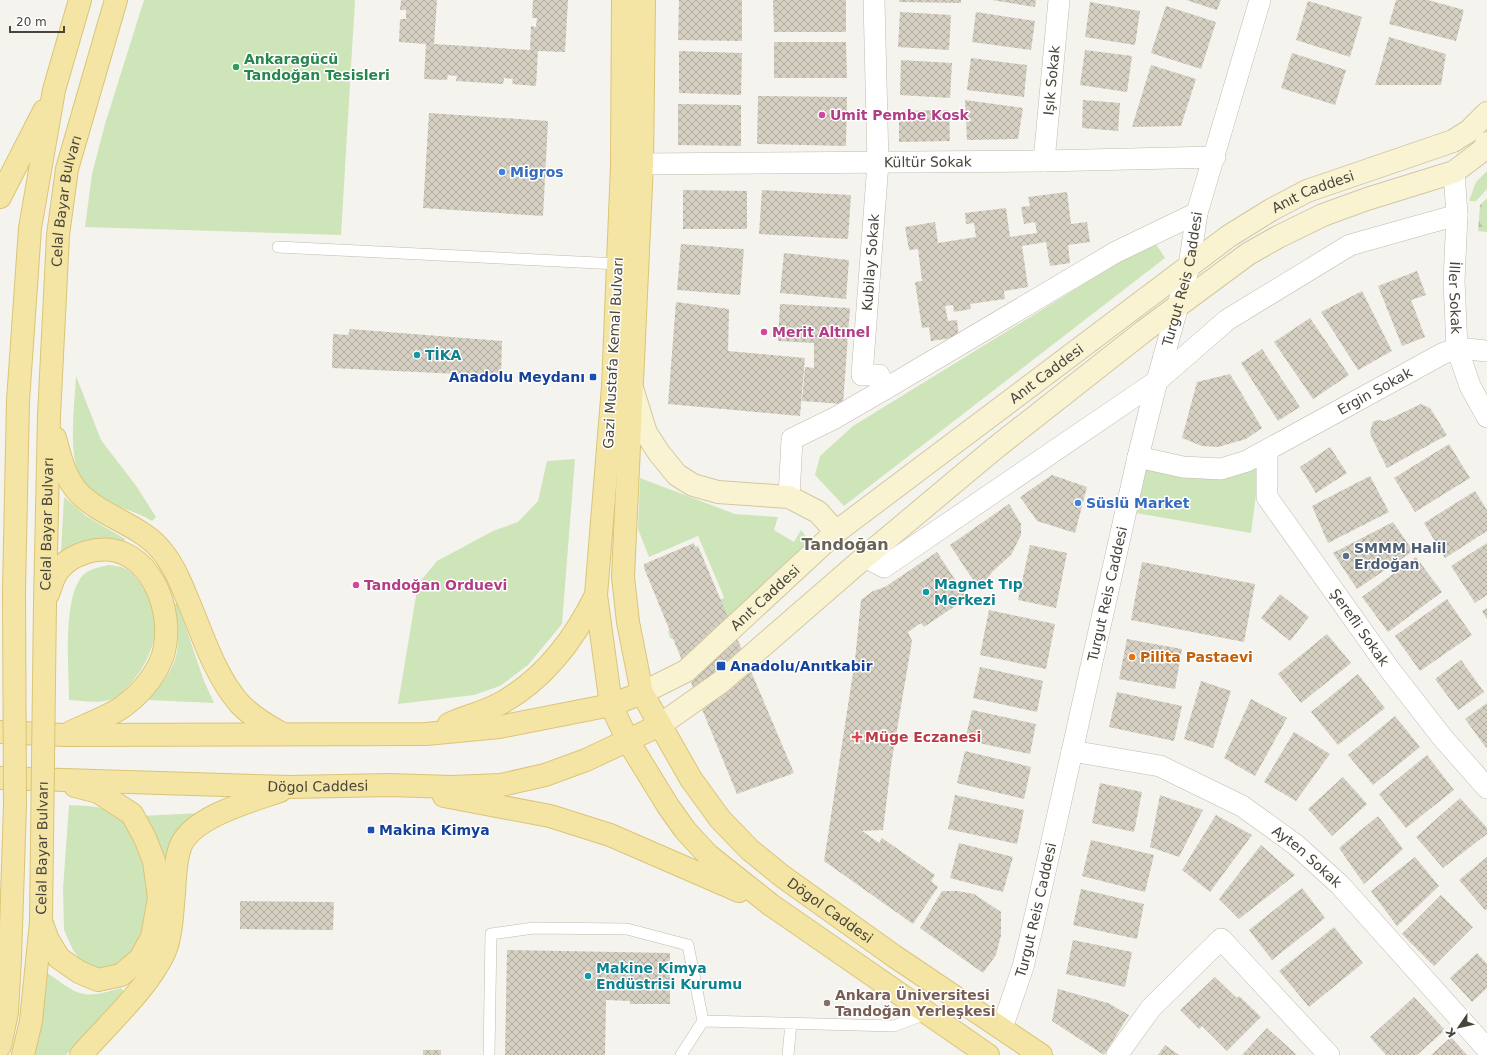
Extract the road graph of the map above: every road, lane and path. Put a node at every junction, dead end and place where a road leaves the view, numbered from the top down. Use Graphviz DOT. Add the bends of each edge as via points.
graph roads {
  1 [pos="80,0"];
  2 [pos="116,0"];
  3 [pos="623,0"];
  4 [pos="644,0"];
  5 [pos="874,0"];
  6 [pos="1059,0"];
  7 [pos="1260,0"];
  8 [pos="54,90"];
  9 [pos="1487,113"];
  10 [pos="1453,141"];
  11 [pos="1487,142"];
  12 [pos="1215,156"];
  13 [pos="1044,161"];
  14 [pos="878,163"];
  15 [pos="642,164"];
  16 [pos="1454,172"];
  17 [pos="0,197"];
  18 [pos="1197,213"];
  19 [pos="1458,214"];
  20 [pos="278,248"];
  21 [pos="618,264"];
  22 [pos="1189,266"];
  23 [pos="1178,304"];
  24 [pos="1457,348"];
  25 [pos="1487,351"];
  26 [pos="1157,381"];
  27 [pos="632,388"];
  28 [pos="885,389"];
  29 [pos="49,416"];
  30 [pos="1487,417"];
  31 [pos="1267,451"];
  32 [pos="1138,457"];
  33 [pos="789,498"];
  34 [pos="836,532"];
  35 [pos="0,556"];
  36 [pos="865,557"];
  37 [pos="14,589"];
  38 [pos="596,595"];
  39 [pos="45,602"];
  40 [pos="642,693"];
  41 [pos="611,705"];
  42 [pos="660,725"];
  43 [pos="0,732"];
  44 [pos="283,734"];
  45 [pos="426,734"];
  46 [pos="65,735"];
  47 [pos="628,741"];
  48 [pos="1072,751"];
  49 [pos="0,778"];
  50 [pos="52,779"];
  51 [pos="390,785"];
  52 [pos="290,787"];
  53 [pos="1487,788"];
  54 [pos="771,905"];
  55 [pos="41,921"];
  56 [pos="5,965"];
  57 [pos="928,1013"];
  58 [pos="703,1021"];
  59 [pos="791,1023"];
  60 [pos="1002,1028"];
  61 [pos="0,1046"];
  62 [pos="1487,1049"];
  63 [pos="23,1055"];
  64 [pos="81,1055"];
  65 [pos="489,1055"];
  66 [pos="680,1055"];
  67 [pos="788,1055"];
  68 [pos="988,1055"];
  69 [pos="1041,1055"];
  70 [pos="1117,1055"];
  71 [pos="1329,1055"];
  1 -- 8 [label="main road, Celal Bayar Bulvarı"];
  2 -- 29 [label="main road, Celal Bayar Bulvarı" via="67,169 58,235"];
  3 -- 21 [label="main road, Gazi Mustafa Kemal Bulvarı" via="622,165"];
  4 -- 15 [label="main road, Gazi Mustafa Kemal Bulvarı"];
  5 -- 14 [label="street, Kubilay Sokak"];
  6 -- 13 [label="street, Işık Sokak"];
  7 -- 12 [label="street, Turgut Reis Caddesi"];
  8 -- 17 [label="main road"];
  8 -- 37 [label="main road, Celal Bayar Bulvarı" via="30,228 18,401"];
  9 -- 10 [label="main road, Anıt Caddesi" via="1469,131"];
  10 -- 11 [label="main road"];
  10 -- 22 [label="main road, Anıt Caddesi" via="1307,191 1229,236"];
  11 -- 16 [label="main road, Anıt Caddesi" via="1483,150"];
  12 -- 13 [label="street, Kültür Sokak"];
  12 -- 18 [label="street, Turgut Reis Caddesi"];
  13 -- 14 [label="street, Kültür Sokak"];
  14 -- 15 [label="street, Kültür Sokak"];
  14 -- 28 [label="street, Kubilay Sokak" via="862,375 879,374"];
  15 -- 27 [label="main road, Gazi Mustafa Kemal Bulvarı"];
  16 -- 19 [label="street, İller Sokak"];
  16 -- 23 [label="main road, Anıt Caddesi" via="1323,215 1248,254"];
  18 -- 22 [label="street, Turgut Reis Caddesi"];
  18 -- 28 [label="street" via="1116,252"];
  19 -- 24 [label="street, İller Sokak" via="1454,281"];
  19 -- 26 [label="street" via="1350,245 1227,320"];
  20 -- 21 [label="lane"];
  21 -- 38 [label="main road, Gazi Mustafa Kemal Bulvarı" via="614,387"];
  22 -- 23 [label="street, Turgut Reis Caddesi"];
  22 -- 34 [label="main road, Anıt Caddesi"];
  23 -- 26 [label="street, Turgut Reis Caddesi"];
  23 -- 36 [label="main road, Anıt Caddesi" via="994,449"];
  24 -- 25 [label="street, Ergin Sokak"];
  24 -- 30 [label="street, İller Sokak" via="1470,386"];
  24 -- 31 [label="street, Ergin Sokak"];
  26 -- 32 [label="street, Turgut Reis Caddesi"];
  26 -- 36 [label="street" via="884,568"];
  27 -- 33 [label="main road" via="646,433 676,475 693,485 718,492"];
  27 -- 40 [label="main road, Gazi Mustafa Kemal Bulvarı" via="623,577 628,622"];
  28 -- 33 [label="street" via="792,439"];
  29 -- 39 [label="main road, Celal Bayar Bulvarı"];
  29 -- 44 [label="main road" via="64,468 78,492 101,511 133,527 161,549 176,572 225,684 240,704 259,720"];
  31 -- 32 [label="street, Ergin Sokak" via="1247,461 1221,469 1183,467"];
  31 -- 53 [label="street, Şerefli Sokak" via="1266,497 1390,670 1442,737"];
  32 -- 48 [label="street, Turgut Reis Caddesi"];
  33 -- 34 [label="main road" via="818,512"];
  34 -- 40 [label="main road, Anıt Caddesi" via="686,671"];
  35 -- 37 [label="main road"];
  36 -- 42 [label="main road, Anıt Caddesi" via="721,682"];
  37 -- 56 [label="main road, Celal Bayar Bulvarı, bridge" via="15,804"];
  38 -- 41 [label="main road, Gazi Mustafa Kemal Bulvarı"];
  38 -- 45 [label="main road" via="564,649 522,689 489,708"];
  39 -- 46 [label="main road" via="57,572 72,556 98,549 125,552 144,567 158,589 166,615 165,647 152,678 125,706"];
  39 -- 55 [label="main road, Celal Bayar Bulvarı, bridge"];
  40 -- 41 [label="main road"];
  40 -- 42 [label="main road, Dögol Caddesi"];
  41 -- 45 [label="main road" via="499,727"];
  41 -- 47 [label="main road, Dögol Caddesi"];
  42 -- 47 [label="main road, Dögol Caddesi"];
  42 -- 60 [label="main road, Dögol Caddesi" via="704,798 750,850 894,956"];
  43 -- 46 [label="main road"];
  44 -- 45 [label="main road"];
  44 -- 46 [label="main road"];
  47 -- 51 [label="main road, Dögol Caddesi" via="545,775 501,785"];
  47 -- 54 [label="main road, Dögol Caddesi" via="685,830 708,855"];
  48 -- 60 [label="street, Turgut Reis Caddesi" via="1023,967"];
  48 -- 62 [label="street, Ayten Sokak" via="1160,766 1242,806 1296,845 1340,885"];
  49 -- 50 [label="main road, Dögol Caddesi"];
  50 -- 52 [label="main road, Dögol Caddesi"];
  50 -- 55 [label="main road" via="98,792 132,814 154,861 159,898 152,937 140,959 121,975 98,980 79,972 59,958 48,940"];
  51 -- 52 [label="main road, Dögol Caddesi"];
  51 -- 54 [label="main road" via="550,816 610,835 691,868"];
  52 -- 64 [label="main road" via="224,812 192,830 181,846 176,867 170,932 165,950 143,986"];
  54 -- 57 [label="main road, Dögol Caddesi"];
  55 -- 63 [label="main road, Celal Bayar Bulvarı" via="30,1021"];
  56 -- 61 [label="main road, Celal Bayar Bulvarı" via="7,1012"];
  57 -- 59 [label="lane" via="894,1026"];
  57 -- 68 [label="main road, Dögol Caddesi"];
  58 -- 59 [label="lane"];
  58 -- 65 [label="lane" via="688,945 627,929 534,928 491,934"];
  58 -- 66 [label="lane"];
  59 -- 67 [label="lane"];
  60 -- 69 [label="main road, Dögol Caddesi"];
  70 -- 71 [label="street" via="1151,1008 1221,939"];
}
